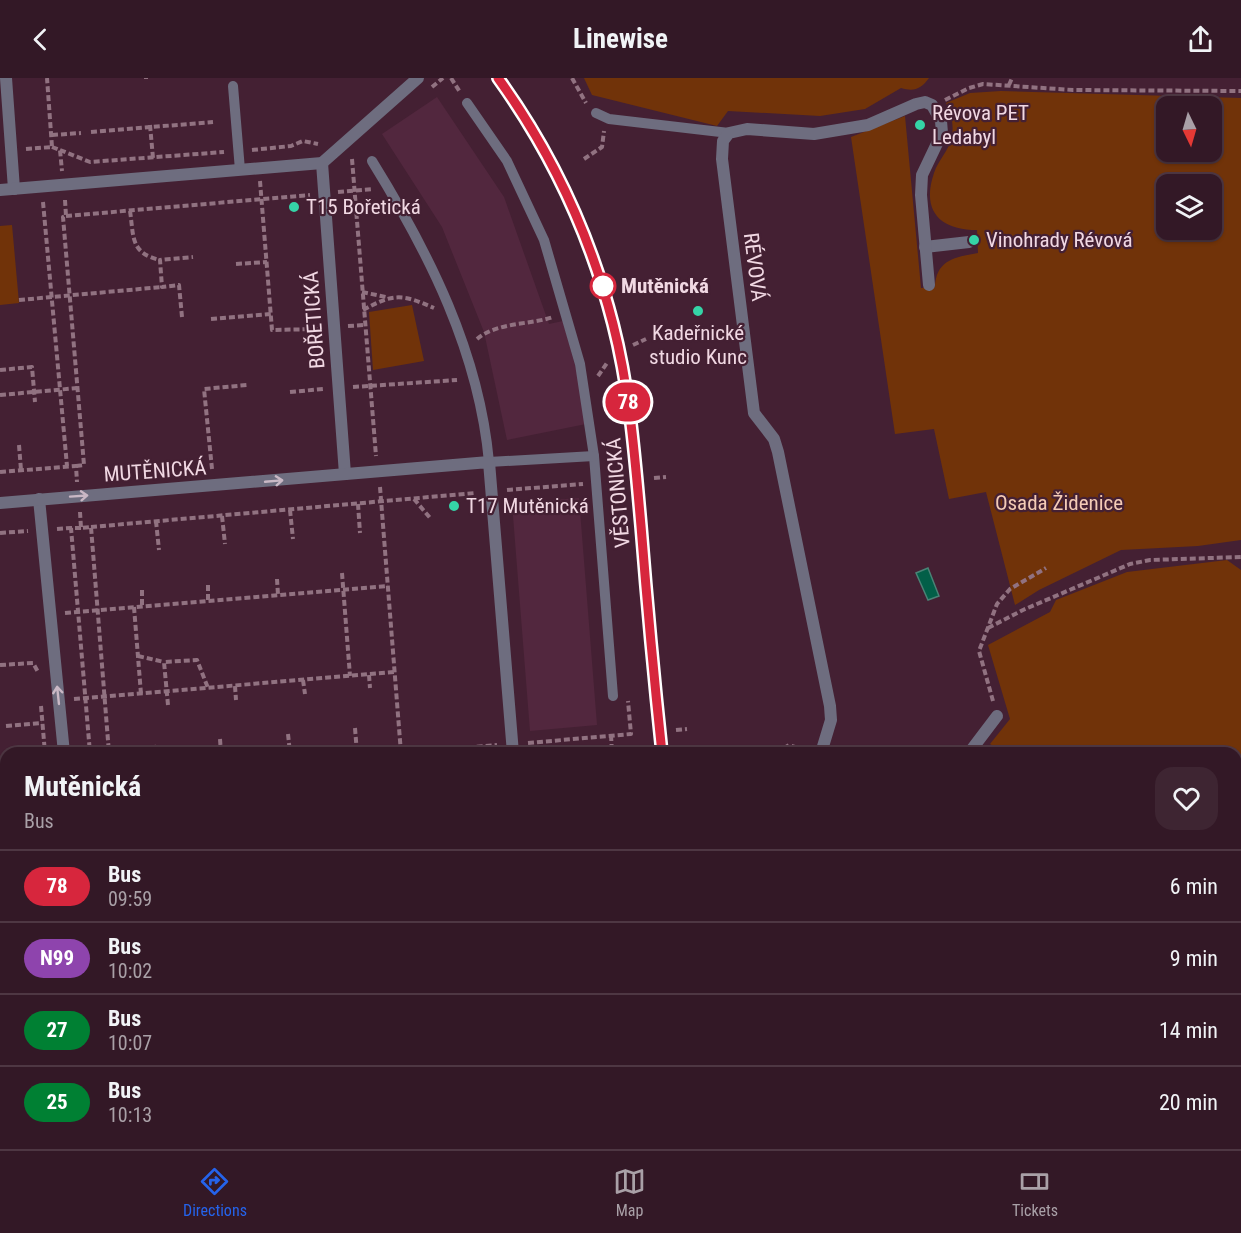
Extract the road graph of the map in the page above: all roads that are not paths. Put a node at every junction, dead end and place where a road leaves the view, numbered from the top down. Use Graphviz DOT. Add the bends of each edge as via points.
graph roads {
  1 [pos="6,78"];
  2 [pos="418,78"];
  3 [pos="498,78"];
  4 [pos="233,86"];
  5 [pos="467,103"];
  6 [pos="596,113"];
  7 [pos="729,134"];
  8 [pos="372,161"];
  9 [pos="322,164"];
  10 [pos="240,170"];
  11 [pos="14,189"];
  12 [pos="0,190"];
  13 [pos="969,242"];
  14 [pos="925,247"];
  15 [pos="929,285"];
  16 [pos="594,456"];
  17 [pos="489,462"];
  18 [pos="345,474"];
  19 [pos="39,499"];
  20 [pos="0,502"];
  21 [pos="613,696"];
  22 [pos="997,716"];
  23 [pos="63,747"];
  24 [pos="513,747"];
  25 [pos="661,747"];
  26 [pos="823,747"];
  27 [pos="974,747"];
  1 -- 11 [label="street"];
  2 -- 9 [label="street"];
  3 -- 25 [label="street, VĚSTONICKÁ" via="540,141 572,201 614,324 630,413"];
  4 -- 10 [label="lane"];
  5 -- 16 [label="lane" via="507,161 544,240 581,369"];
  6 -- 7 [label="lane" via="609,119"];
  7 -- 14 [label="street" via="747,129 814,134 868,125 916,104 925,102 933,106 942,133 922,175"];
  7 -- 26 [label="street, RÉVOVÁ" via="723,141 722,159 753,406 778,452 830,706 831,720"];
  8 -- 17 [label="lane" via="427,253 465,350"];
  9 -- 10 [label="street"];
  9 -- 18 [label="street, BOŘETICKÁ"];
  10 -- 11 [label="street"];
  11 -- 12 [label="street"];
  13 -- 14 [label="street"];
  14 -- 15 [label="street"];
  16 -- 17 [label="lane"];
  16 -- 21 [label="lane"];
  17 -- 18 [label="street, MUTĚNICKÁ"];
  17 -- 24 [label="street"];
  19 -- 18 [label="street, MUTĚNICKÁ, one-way"];
  19 -- 20 [label="street, MUTĚNICKÁ"];
  23 -- 19 [label="street, one-way"];
  22 -- 27 [label="street"];
}
